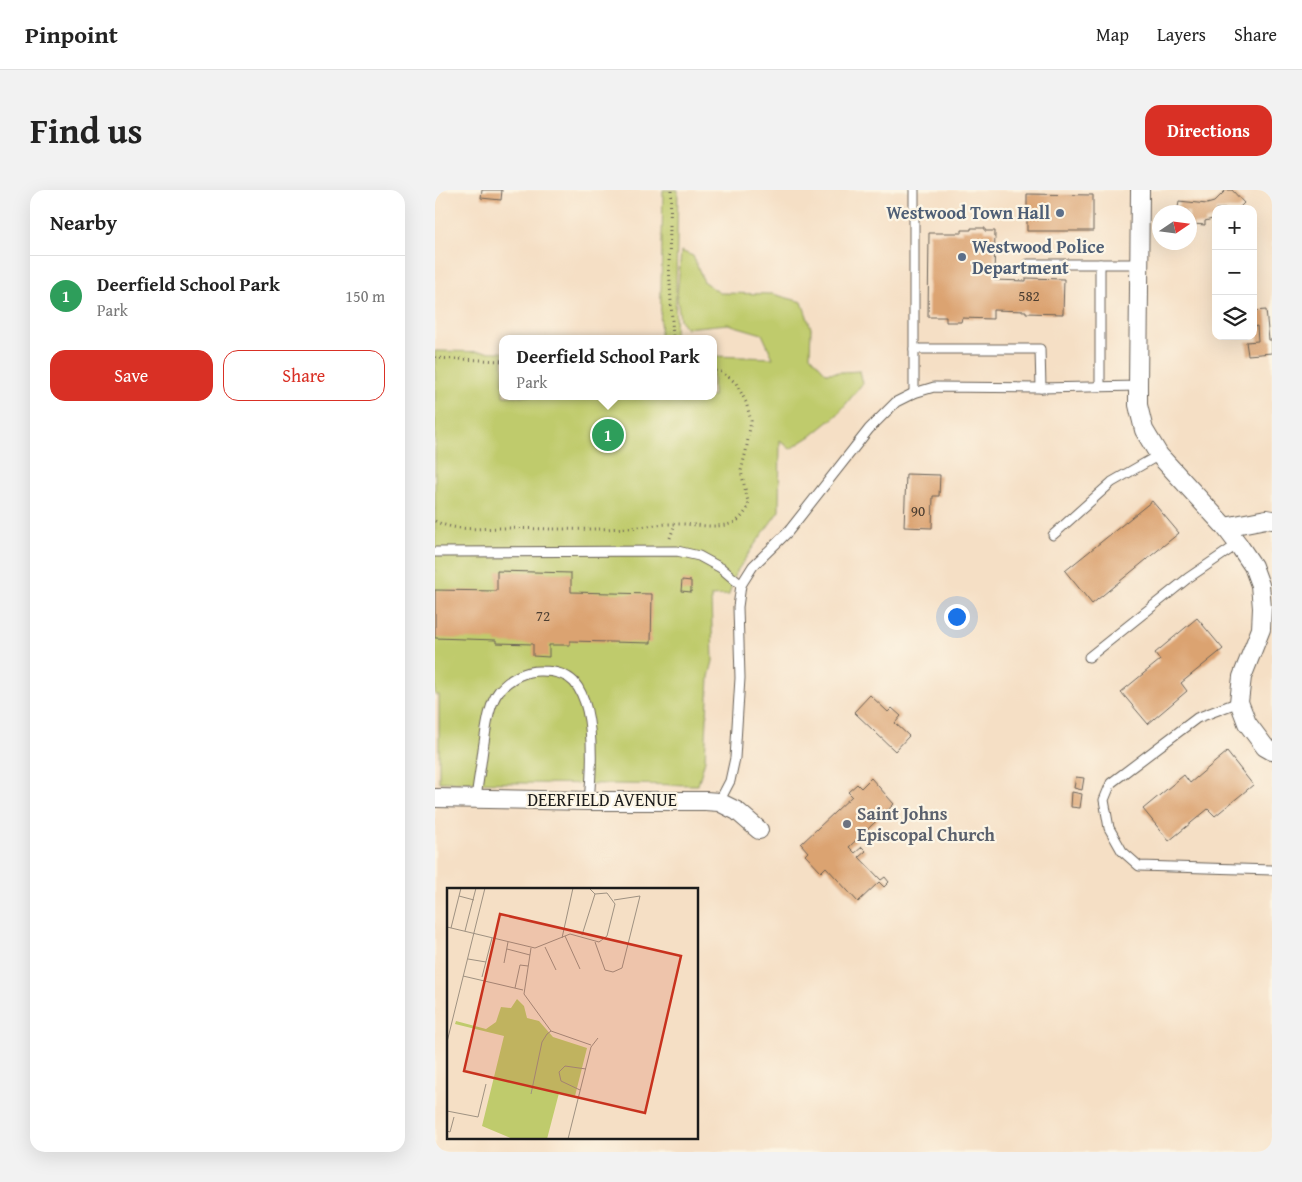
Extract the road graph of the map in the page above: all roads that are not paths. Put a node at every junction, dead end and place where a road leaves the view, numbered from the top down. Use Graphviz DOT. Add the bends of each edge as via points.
graph roads {
  1 [pos="914,190"];
  2 [pos="1140,190"];
  3 [pos="1028,264"];
  4 [pos="1101,264"];
  5 [pos="1139,264"];
  6 [pos="914,349"];
  7 [pos="1100,386"];
  8 [pos="1138,386"];
  9 [pos="1041,388"];
  10 [pos="914,393"];
  11 [pos="1159,455"];
  12 [pos="1272,520"];
  13 [pos="1225,527"];
  14 [pos="1053,535"];
  15 [pos="1238,544"];
  16 [pos="435,552"];
  17 [pos="741,584"];
  18 [pos="1266,631"];
  19 [pos="1089,657"];
  20 [pos="1239,702"];
  21 [pos="1272,751"];
  22 [pos="435,798"];
  23 [pos="476,798"];
  24 [pos="589,801"];
  25 [pos="719,802"];
  26 [pos="759,830"];
  27 [pos="1272,870"];
  1 -- 6 [label="lane"];
  2 -- 5 [label="street"];
  3 -- 4 [label="lane"];
  4 -- 5 [label="lane"];
  4 -- 7 [label="lane"];
  5 -- 8 [label="street"];
  6 -- 9 [label="lane" via="1040,349"];
  6 -- 10 [label="lane"];
  7 -- 8 [label="lane"];
  7 -- 9 [label="lane"];
  8 -- 11 [label="street" via="1138,405 1144,430"];
  9 -- 10 [label="lane" via="934,387"];
  10 -- 17 [label="lane" via="896,402 869,429"];
  11 -- 13 [label="street"];
  11 -- 14 [label="lane" via="1112,482"];
  12 -- 13 [label="street"];
  13 -- 15 [label="street"];
  15 -- 18 [label="street" via="1253,566 1260,586"];
  15 -- 19 [label="lane" via="1188,578"];
  16 -- 17 [label="lane" via="677,551 699,556"];
  17 -- 25 [label="lane" via="735,758 730,781"];
  18 -- 20 [label="street" via="1242,677"];
  20 -- 21 [label="street" via="1247,723 1265,747"];
  20 -- 27 [label="lane" via="1197,718 1111,783 1104,800 1109,828 1122,851 1139,866"];
  22 -- 23 [label="street, DEERFIELD AVENUE"];
  23 -- 24 [label="street, DEERFIELD AVENUE"];
  23 -- 24 [label="lane" via="489,714 499,692 524,672 541,671 559,673 573,681 582,694 589,719 592,763"];
  24 -- 25 [label="street, DEERFIELD AVENUE"];
  25 -- 26 [label="street, DEERFIELD AVENUE" via="737,811"];
}
